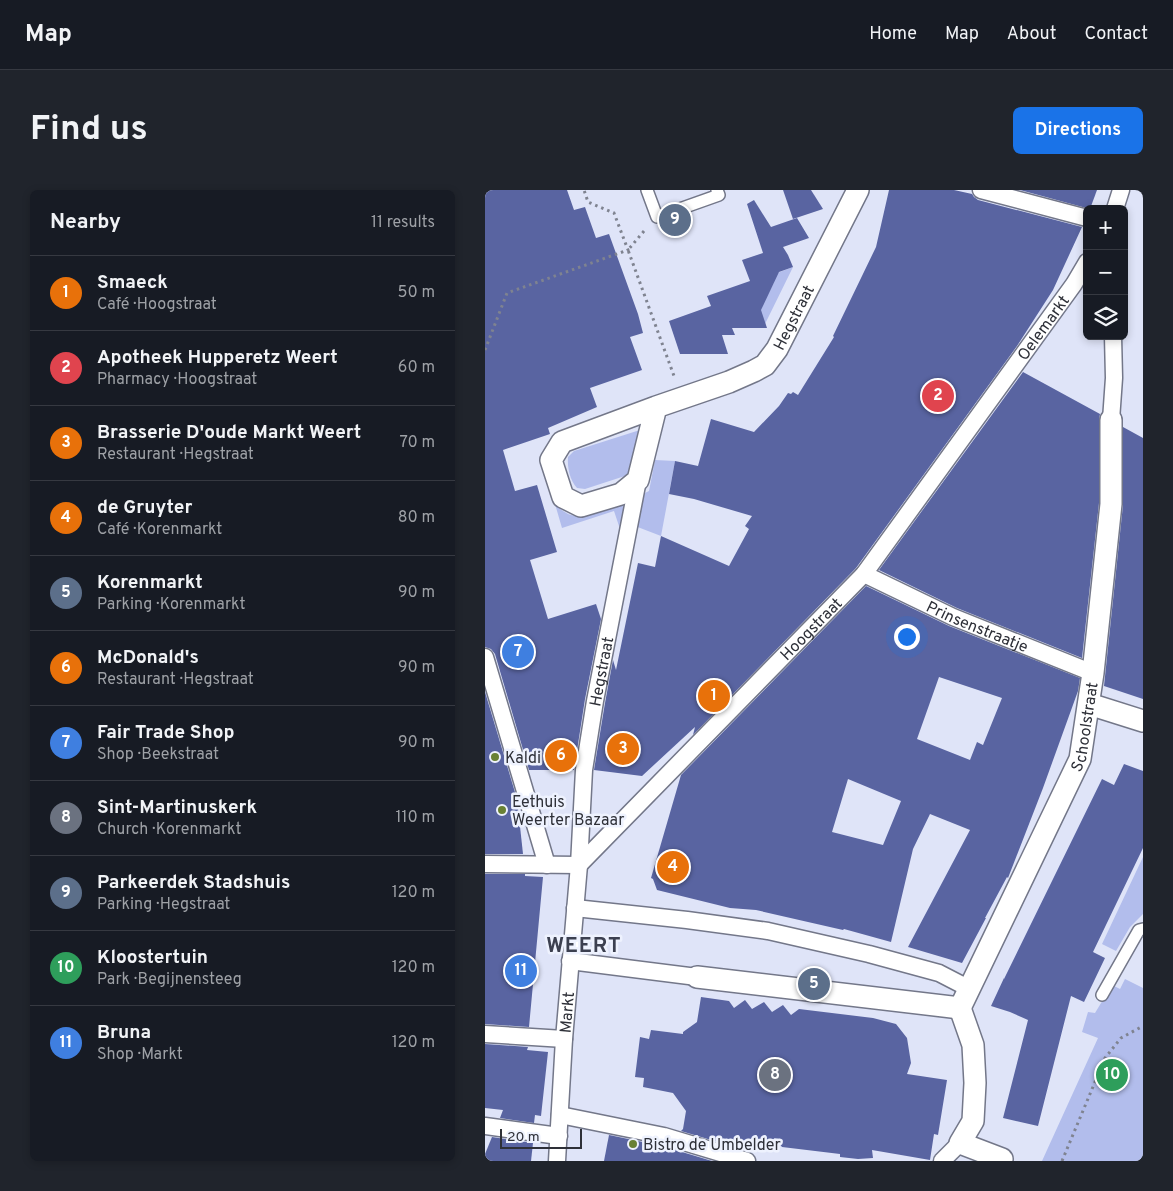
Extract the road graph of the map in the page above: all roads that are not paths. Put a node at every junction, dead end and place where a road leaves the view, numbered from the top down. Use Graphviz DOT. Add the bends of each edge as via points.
graph roads {
  1 [pos="647,190"];
  2 [pos="717,190"];
  3 [pos="858,190"];
  4 [pos="981,190"];
  5 [pos="1121,190"];
  6 [pos="1116,205"];
  7 [pos="1083,217"];
  8 [pos="1083,269"];
  9 [pos="1113,340"];
  10 [pos="1015,367"];
  11 [pos="656,407"];
  12 [pos="1111,420"];
  13 [pos="638,480"];
  14 [pos="864,574"];
  15 [pos="485,657"];
  16 [pos="1093,673"];
  17 [pos="1089,704"];
  18 [pos="1143,721"];
  19 [pos="485,864"];
  20 [pos="547,865"];
  21 [pos="579,865"];
  22 [pos="575,908"];
  23 [pos="1143,928"];
  24 [pos="570,961"];
  25 [pos="697,977"];
  26 [pos="970,989"];
  27 [pos="1102,995"];
  28 [pos="960,1008"];
  29 [pos="485,1034"];
  30 [pos="564,1039"];
  31 [pos="560,1115"];
  32 [pos="485,1126"];
  33 [pos="559,1136"];
  34 [pos="960,1143"];
  35 [pos="1001,1160"];
  36 [pos="557,1161"];
  37 [pos="747,1161"];
  38 [pos="942,1161"];
  1 -- 2 [label="lane" via="657,217 719,195"];
  3 -- 11 [label="street, Hegstraat" via="777,349 765,365 729,382"];
  4 -- 7 [label="street"];
  5 -- 6 [label="street"];
  8 -- 10 [label="street, Oelemarkt"];
  9 -- 12 [label="street"];
  10 -- 14 [label="street, Hoogstraat"];
  11 -- 13 [label="street, Hegstraat"];
  11 -- 13 [label="street, Hegstraat" via="562,442 551,460 563,497 581,506 621,494"];
  12 -- 16 [label="street, Schoolstraat" via="1111,504"];
  13 -- 21 [label="street, Hegstraat" via="584,770"];
  14 -- 16 [label="street, Prinsenstraatje" via="953,617"];
  14 -- 21 [label="street, Hoogstraat"];
  15 -- 20 [label="street"];
  16 -- 17 [label="street, Schoolstraat"];
  17 -- 18 [label="street"];
  17 -- 26 [label="street, Schoolstraat" via="1080,759"];
  19 -- 20 [label="street"];
  20 -- 21 [label="street"];
  21 -- 22 [label="street, Markt"];
  22 -- 24 [label="street, Markt"];
  22 -- 26 [label="street" via="768,931 939,973"];
  23 -- 27 [label="lane"];
  24 -- 25 [label="street"];
  24 -- 30 [label="street, Markt"];
  25 -- 28 [label="street"];
  26 -- 28 [label="street, Schoolstraat"];
  28 -- 34 [label="street" via="973,1045 975,1083 973,1121"];
  29 -- 30 [label="street"];
  30 -- 31 [label="street, Markt"];
  31 -- 33 [label="street, Markt"];
  31 -- 37 [label="street" via="664,1136"];
  32 -- 33 [label="street"];
  33 -- 36 [label="street, Markt"];
  34 -- 35 [label="street"];
  34 -- 38 [label="street"];
}
